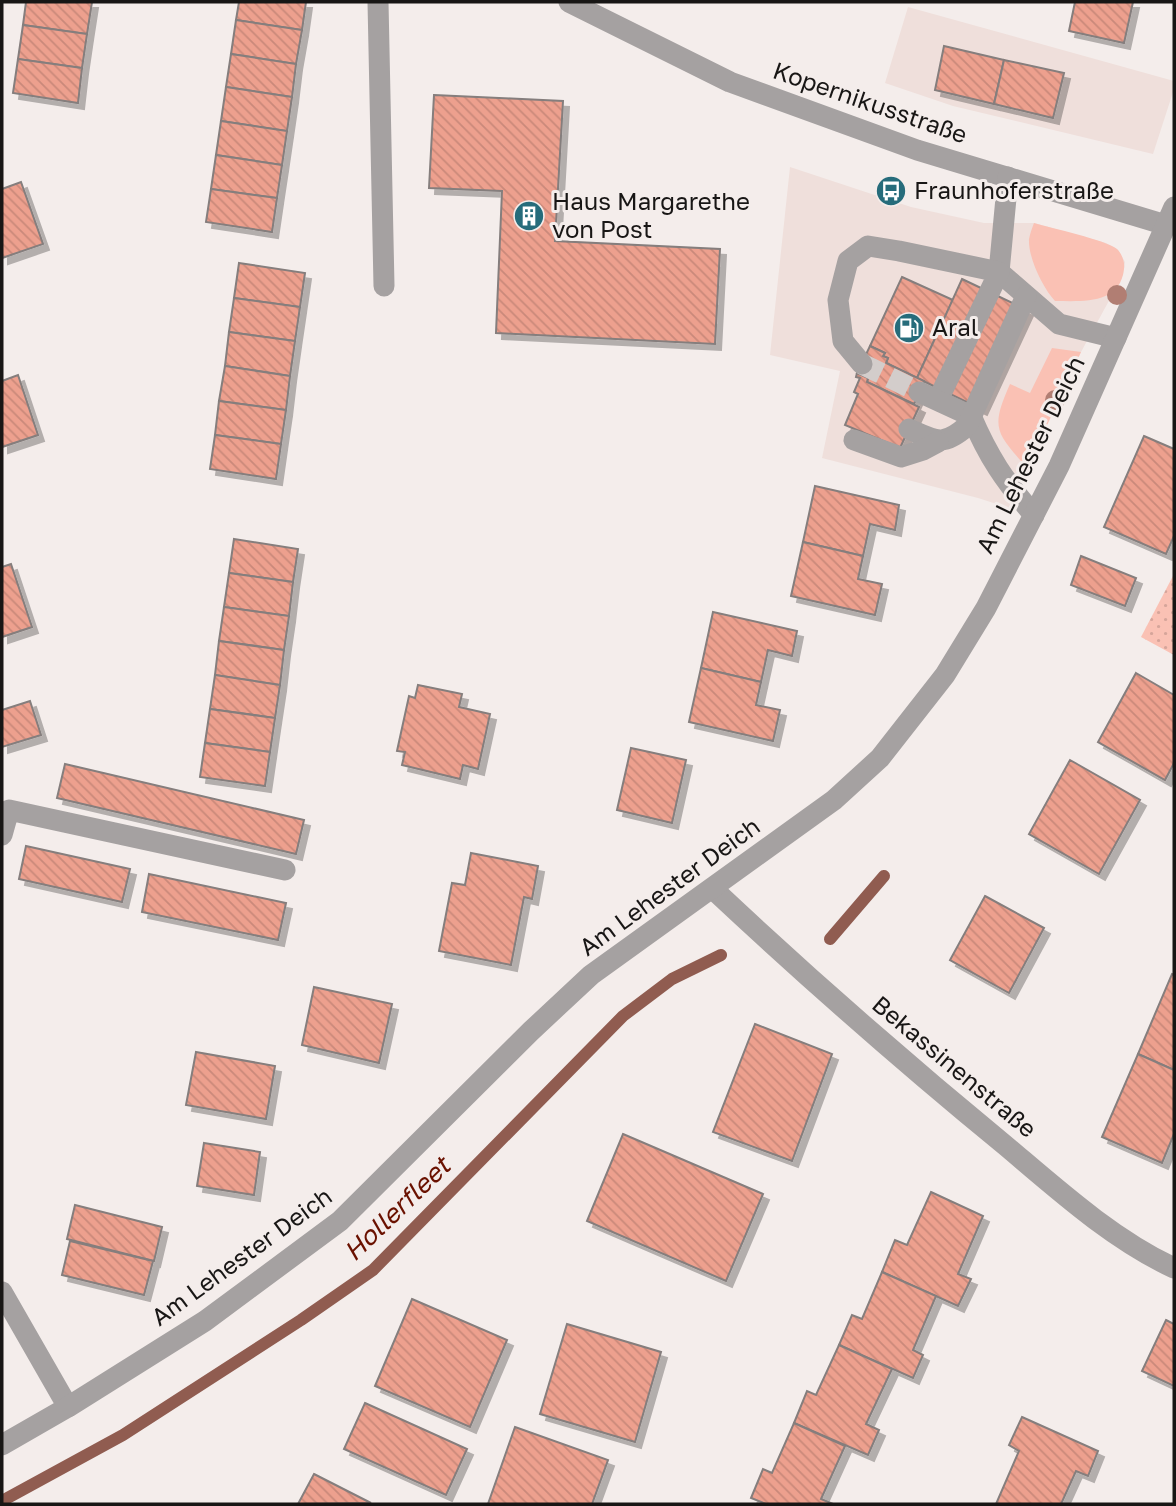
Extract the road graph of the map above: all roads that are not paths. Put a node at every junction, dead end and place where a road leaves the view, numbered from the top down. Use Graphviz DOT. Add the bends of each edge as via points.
graph roads {
  1 [pos="378,2"];
  2 [pos="583,5"];
  3 [pos="1008,177"];
  4 [pos="1170,216"];
  5 [pos="999,272"];
  6 [pos="384,286"];
  7 [pos="1026,296"];
  8 [pos="1116,338"];
  9 [pos="862,364"];
  10 [pos="971,415"];
  11 [pos="909,429"];
  12 [pos="854,440"];
  13 [pos="938,442"];
  14 [pos="1034,514"];
  15 [pos="2,835"];
  16 [pos="285,870"];
  17 [pos="713,889"];
  18 [pos="1174,1269"];
  19 [pos="2,1292"];
  20 [pos="68,1407"];
  21 [pos="2,1445"];
  1 -- 6 [label="street"];
  2 -- 3 [label="street, Kopernikusstraße" via="730,82 917,150"];
  3 -- 4 [label="street, Kopernikusstraße"];
  3 -- 5 [label="street"];
  4 -- 8 [label="street, Am Lehester Deich"];
  5 -- 7 [label="street"];
  5 -- 9 [label="street" via="868,246 848,261 838,300 843,341"];
  5 -- 10 [label="street" via="928,396"];
  7 -- 8 [label="street" via="1059,324"];
  7 -- 10 [label="street"];
  8 -- 14 [label="street, Am Lehester Deich"];
  10 -- 13 [label="street" via="967,426 953,438"];
  10 -- 14 [label="street" via="1004,480"];
  11 -- 13 [label="street"];
  12 -- 13 [label="street" via="901,457"];
  14 -- 17 [label="street, Am Lehester Deich" via="945,675 880,758 834,800"];
  15 -- 16 [label="street" via="9,810"];
  17 -- 18 [label="street, Bekassinenstraße" via="1024,1162 1107,1227"];
  17 -- 20 [label="street, Am Lehester Deich" via="591,975 340,1221 205,1321"];
  19 -- 20 [label="street"];
  20 -- 21 [label="street, Am Lehester Deich"];
}
